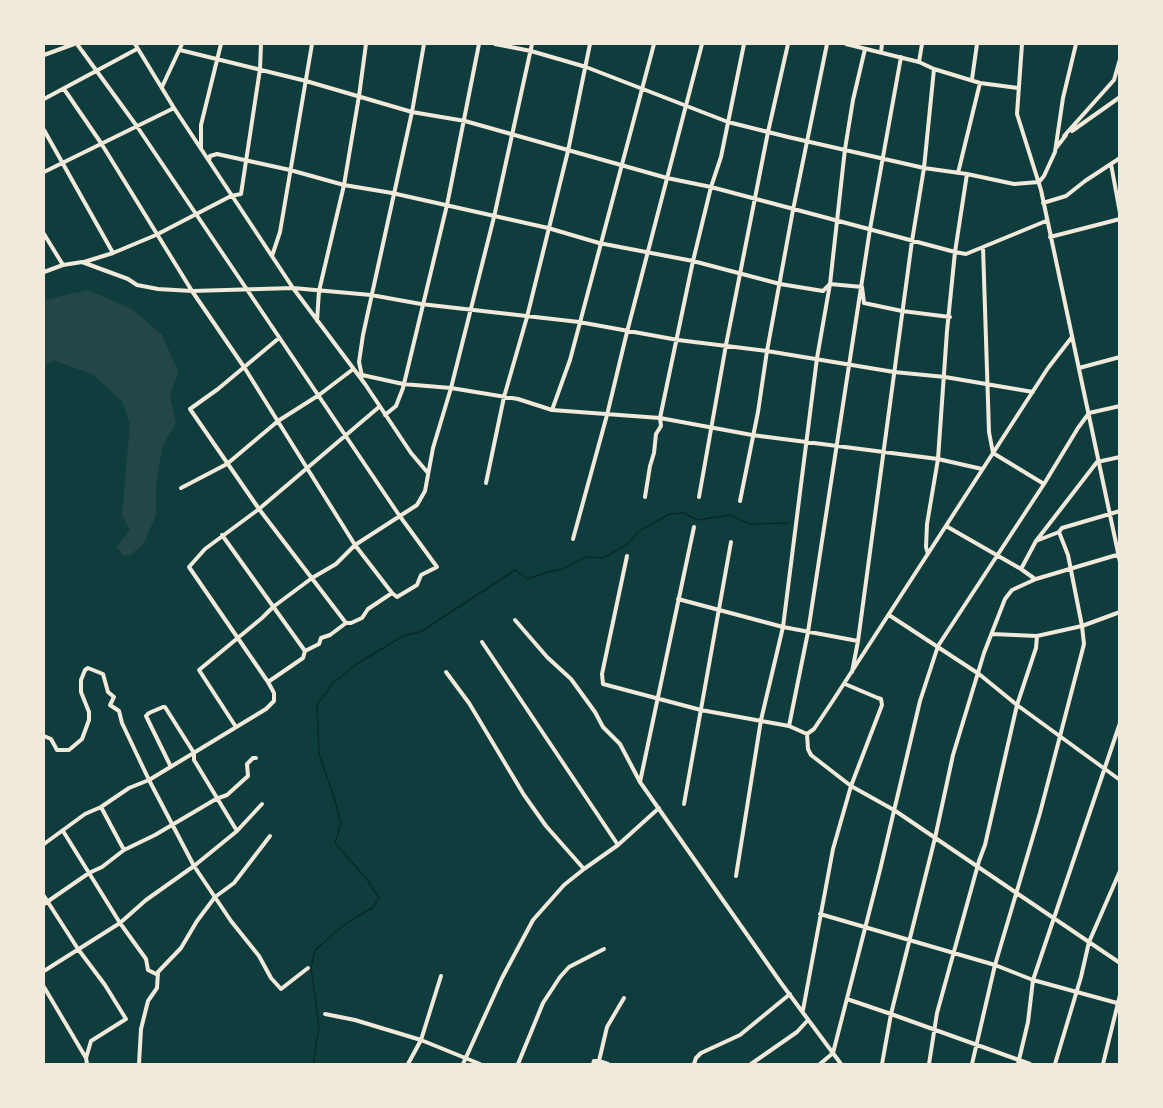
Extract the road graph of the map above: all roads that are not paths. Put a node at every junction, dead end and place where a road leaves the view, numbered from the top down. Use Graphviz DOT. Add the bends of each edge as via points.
graph roads {
  1 [pos="75,44"];
  2 [pos="135,44"];
  3 [pos="182,44"];
  4 [pos="221,44"];
  5 [pos="261,44"];
  6 [pos="312,44"];
  7 [pos="366,44"];
  8 [pos="424,44"];
  9 [pos="479,44"];
  10 [pos="495,44"];
  11 [pos="532,44"];
  12 [pos="590,44"];
  13 [pos="654,44"];
  14 [pos="702,44"];
  15 [pos="744,44"];
  16 [pos="788,44"];
  17 [pos="828,44"];
  18 [pos="846,44"];
  19 [pos="882,44"];
  20 [pos="922,44"];
  21 [pos="976,44"];
  22 [pos="1022,44"];
  23 [pos="1076,44"];
  24 [pos="137,49"];
  25 [pos="865,49"];
  26 [pos="180,50"];
  27 [pos="531,51"];
  28 [pos="881,52"];
  29 [pos="44,55"];
  30 [pos="901,57"];
  31 [pos="218,59"];
  32 [pos="1119,59"];
  33 [pos="920,62"];
  34 [pos="586,67"];
  35 [pos="260,69"];
  36 [pos="934,69"];
  37 [pos="97,71"];
  38 [pos="972,79"];
  39 [pos="306,81"];
  40 [pos="980,83"];
  41 [pos="161,88"];
  42 [pos="1018,88"];
  43 [pos="64,89"];
  44 [pos="642,89"];
  45 [pos="359,96"];
  46 [pos="1119,97"];
  47 [pos="44,99"];
  48 [pos="687,106"];
  49 [pos="174,108"];
  50 [pos="412,112"];
  51 [pos="465,121"];
  52 [pos="728,122"];
  53 [pos="136,126"];
  54 [pos="44,130"];
  55 [pos="768,132"];
  56 [pos="512,135"];
  57 [pos="1064,136"];
  58 [pos="807,141"];
  59 [pos="101,143"];
  60 [pos="201,149"];
  61 [pos="845,150"];
  62 [pos="568,151"];
  63 [pos="1054,152"];
  64 [pos="883,158"];
  65 [pos="1119,158"];
  66 [pos="209,161"];
  67 [pos="246,161"];
  68 [pos="62,163"];
  69 [pos="1111,164"];
  70 [pos="622,165"];
  71 [pos="924,168"];
  72 [pos="290,170"];
  73 [pos="44,172"];
  74 [pos="957,173"];
  75 [pos="967,174"];
  76 [pos="667,178"];
  77 [pos="1039,182"];
  78 [pos="344,185"];
  79 [pos="711,187"];
  80 [pos="393,193"];
  81 [pos="231,196"];
  82 [pos="755,199"];
  83 [pos="1043,203"];
  84 [pos="447,205"];
  85 [pos="793,210"];
  86 [pos="1119,213"];
  87 [pos="196,215"];
  88 [pos="495,217"];
  89 [pos="1119,219"];
  90 [pos="1046,221"];
  91 [pos="836,222"];
  92 [pos="548,228"];
  93 [pos="870,229"];
  94 [pos="44,234"];
  95 [pos="156,234"];
  96 [pos="1050,237"];
  97 [pos="912,241"];
  98 [pos="599,243"];
  99 [pos="983,246"];
  100 [pos="648,252"];
  101 [pos="955,252"];
  102 [pos="113,253"];
  103 [pos="272,256"];
  104 [pos="693,261"];
  105 [pos="82,262"];
  106 [pos="63,265"];
  107 [pos="44,272"];
  108 [pos="741,273"];
  109 [pos="780,284"];
  110 [pos="830,284"];
  111 [pos="862,287"];
  112 [pos="293,288"];
  113 [pos="247,290"];
  114 [pos="192,291"];
  115 [pos="319,291"];
  116 [pos="371,295"];
  117 [pos="422,304"];
  118 [pos="471,310"];
  119 [pos="902,311"];
  120 [pos="527,317"];
  121 [pos="950,317"];
  122 [pos="316,321"];
  123 [pos="579,322"];
  124 [pos="627,332"];
  125 [pos="1072,336"];
  126 [pos="279,338"];
  127 [pos="678,340"];
  128 [pos="726,345"];
  129 [pos="767,351"];
  130 [pos="1119,357"];
  131 [pos="817,358"];
  132 [pos="850,364"];
  133 [pos="244,367"];
  134 [pos="1078,368"];
  135 [pos="352,370"];
  136 [pos="894,372"];
  137 [pos="945,377"];
  138 [pos="362,378"];
  139 [pos="404,384"];
  140 [pos="988,384"];
  141 [pos="451,388"];
  142 [pos="1033,392"];
  143 [pos="318,395"];
  144 [pos="504,397"];
  145 [pos="1119,406"];
  146 [pos="378,407"];
  147 [pos="552,410"];
  148 [pos="1089,413"];
  149 [pos="385,415"];
  150 [pos="607,415"];
  151 [pos="660,418"];
  152 [pos="278,421"];
  153 [pos="711,426"];
  154 [pos="346,435"];
  155 [pos="752,435"];
  156 [pos="808,441"];
  157 [pos="836,445"];
  158 [pos="884,452"];
  159 [pos="993,453"];
  160 [pos="1119,457"];
  161 [pos="938,459"];
  162 [pos="1097,462"];
  163 [pos="227,464"];
  164 [pos="307,467"];
  165 [pos="982,469"];
  166 [pos="428,473"];
  167 [pos="486,483"];
  168 [pos="1044,484"];
  169 [pos="181,488"];
  170 [pos="645,497"];
  171 [pos="699,497"];
  172 [pos="740,501"];
  173 [pos="259,509"];
  174 [pos="1119,511"];
  175 [pos="1110,514"];
  176 [pos="399,515"];
  177 [pos="946,526"];
  178 [pos="694,527"];
  179 [pos="1059,531"];
  180 [pos="222,536"];
  181 [pos="573,539"];
  182 [pos="1036,541"];
  183 [pos="731,542"];
  184 [pos="355,545"];
  185 [pos="996,554"];
  186 [pos="1119,554"];
  187 [pos="928,555"];
  188 [pos="627,556"];
  189 [pos="1119,562"];
  190 [pos="1021,568"];
  191 [pos="1070,570"];
  192 [pos="312,578"];
  193 [pos="1036,579"];
  194 [pos="392,593"];
  195 [pos="678,600"];
  196 [pos="273,607"];
  197 [pos="718,610"];
  198 [pos="1119,612"];
  199 [pos="889,615"];
  200 [pos="515,620"];
  201 [pos="346,623"];
  202 [pos="1082,626"];
  203 [pos="783,627"];
  204 [pos="808,632"];
  205 [pos="992,634"];
  206 [pos="1037,636"];
  207 [pos="237,639"];
  208 [pos="858,641"];
  209 [pos="482,642"];
  210 [pos="938,646"];
  211 [pos="305,651"];
  212 [pos="446,672"];
  213 [pos="852,672"];
  214 [pos="979,674"];
  215 [pos="268,682"];
  216 [pos="844,684"];
  217 [pos="659,700"];
  218 [pos="1017,705"];
  219 [pos="701,710"];
  220 [pos="761,720"];
  221 [pos="1119,723"];
  222 [pos="789,726"];
  223 [pos="236,727"];
  224 [pos="807,734"];
  225 [pos="44,736"];
  226 [pos="1060,736"];
  227 [pos="194,753"];
  228 [pos="256,758"];
  229 [pos="171,767"];
  230 [pos="1104,768"];
  231 [pos="149,780"];
  232 [pos="1119,780"];
  233 [pos="640,782"];
  234 [pos="851,786"];
  235 [pos="216,799"];
  236 [pos="262,804"];
  237 [pos="684,804"];
  238 [pos="101,807"];
  239 [pos="659,808"];
  240 [pos="894,810"];
  241 [pos="172,825"];
  242 [pos="63,831"];
  243 [pos="237,831"];
  244 [pos="270,836"];
  245 [pos="935,838"];
  246 [pos="44,844"];
  247 [pos="618,845"];
  248 [pos="124,850"];
  249 [pos="194,866"];
  250 [pos="977,866"];
  251 [pos="584,869"];
  252 [pos="1119,871"];
  253 [pos="89,873"];
  254 [pos="736,876"];
  255 [pos="1017,893"];
  256 [pos="44,896"];
  257 [pos="215,897"];
  258 [pos="45,903"];
  259 [pos="820,914"];
  260 [pos="1053,919"];
  261 [pos="120,923"];
  262 [pos="864,928"];
  263 [pos="908,939"];
  264 [pos="1089,942"];
  265 [pos="78,949"];
  266 [pos="604,949"];
  267 [pos="952,954"];
  268 [pos="1119,963"];
  269 [pos="995,965"];
  270 [pos="308,968"];
  271 [pos="44,971"];
  272 [pos="158,975"];
  273 [pos="441,976"];
  274 [pos="1034,980"];
  275 [pos="44,987"];
  276 [pos="1077,993"];
  277 [pos="790,994"];
  278 [pos="1119,995"];
  279 [pos="624,998"];
  280 [pos="846,999"];
  281 [pos="1117,1003"];
  282 [pos="802,1012"];
  283 [pos="325,1014"];
  284 [pos="891,1014"];
  285 [pos="808,1020"];
  286 [pos="934,1031"];
  287 [pos="421,1040"];
  288 [pos="976,1044"];
  289 [pos="833,1053"];
  290 [pos="86,1058"];
  291 [pos="466,1059"];
  292 [pos="599,1061"];
  293 [pos="1018,1063"];
  294 [pos="87,1065"];
  295 [pos="139,1065"];
  296 [pos="408,1065"];
  297 [pos="463,1065"];
  298 [pos="480,1065"];
  299 [pos="518,1065"];
  300 [pos="593,1065"];
  301 [pos="608,1065"];
  302 [pos="694,1065"];
  303 [pos="751,1065"];
  304 [pos="820,1065"];
  305 [pos="841,1065"];
  306 [pos="882,1065"];
  307 [pos="929,1065"];
  308 [pos="972,1065"];
  309 [pos="1029,1065"];
  310 [pos="1055,1065"];
  311 [pos="1103,1065"];
  1 -- 29 [label="street"];
  1 -- 37 [label="street"];
  2 -- 24 [label="street"];
  3 -- 26 [label="street"];
  4 -- 31 [label="street"];
  5 -- 35 [label="street"];
  6 -- 39 [label="street"];
  7 -- 45 [label="street"];
  8 -- 50 [label="street"];
  9 -- 51 [label="street"];
  10 -- 27 [label="street"];
  11 -- 27 [label="street"];
  12 -- 34 [label="street"];
  13 -- 44 [label="street"];
  14 -- 48 [label="street"];
  15 -- 52 [label="street"];
  16 -- 55 [label="street"];
  17 -- 58 [label="street"];
  18 -- 25 [label="street"];
  19 -- 28 [label="street"];
  20 -- 33 [label="street"];
  21 -- 38 [label="street"];
  22 -- 42 [label="street"];
  23 -- 63 [label="street"];
  24 -- 37 [label="street"];
  24 -- 41 [label="street"];
  25 -- 28 [label="street"];
  25 -- 61 [label="street"];
  26 -- 31 [label="street"];
  26 -- 41 [label="street"];
  27 -- 34 [label="street"];
  27 -- 56 [label="street"];
  28 -- 30 [label="street"];
  30 -- 33 [label="street"];
  30 -- 64 [label="street"];
  31 -- 35 [label="street"];
  31 -- 60 [label="street" via="201,125"];
  32 -- 57 [label="street" via="1114,80"];
  33 -- 36 [label="street"];
  34 -- 44 [label="street"];
  34 -- 62 [label="street"];
  35 -- 39 [label="street"];
  35 -- 67 [label="street"];
  36 -- 38 [label="street"];
  36 -- 71 [label="street"];
  37 -- 43 [label="street"];
  37 -- 53 [label="street"];
  38 -- 40 [label="street"];
  39 -- 45 [label="street"];
  39 -- 72 [label="street"];
  40 -- 42 [label="street"];
  40 -- 74 [label="street"];
  41 -- 49 [label="street"];
  42 -- 77 [label="street" via="1017,114"];
  43 -- 47 [label="street"];
  43 -- 59 [label="street"];
  44 -- 48 [label="street"];
  44 -- 70 [label="street"];
  45 -- 50 [label="street"];
  45 -- 78 [label="street"];
  46 -- 57 [label="street"];
  48 -- 52 [label="street"];
  48 -- 76 [label="street"];
  49 -- 53 [label="street"];
  49 -- 60 [label="street"];
  50 -- 51 [label="street"];
  50 -- 80 [label="street"];
  51 -- 56 [label="street"];
  51 -- 84 [label="street"];
  52 -- 55 [label="street"];
  52 -- 79 [label="street"];
  53 -- 59 [label="street"];
  53 -- 87 [label="street"];
  54 -- 68 [label="street"];
  55 -- 58 [label="street"];
  55 -- 82 [label="street"];
  56 -- 62 [label="street"];
  56 -- 88 [label="street"];
  57 -- 63 [label="street"];
  58 -- 61 [label="street"];
  58 -- 85 [label="street"];
  59 -- 68 [label="street"];
  59 -- 95 [label="street"];
  60 -- 66 [label="street"];
  61 -- 64 [label="street"];
  61 -- 91 [label="street"];
  62 -- 70 [label="street"];
  62 -- 92 [label="street"];
  63 -- 77 [label="street"];
  64 -- 71 [label="street"];
  64 -- 93 [label="street"];
  65 -- 69 [label="street"];
  66 -- 67 [label="street" via="213,154"];
  66 -- 81 [label="street"];
  67 -- 72 [label="street"];
  67 -- 81 [label="street" via="241,194"];
  68 -- 73 [label="street"];
  68 -- 102 [label="street"];
  69 -- 83 [label="street" via="1066,196"];
  69 -- 86 [label="street"];
  70 -- 76 [label="street"];
  70 -- 98 [label="street"];
  71 -- 74 [label="street"];
  71 -- 97 [label="street"];
  72 -- 78 [label="street"];
  72 -- 103 [label="street"];
  74 -- 75 [label="street"];
  75 -- 77 [label="street" via="1014,184"];
  75 -- 101 [label="street"];
  76 -- 79 [label="street"];
  76 -- 100 [label="street"];
  77 -- 83 [label="street"];
  78 -- 80 [label="street"];
  78 -- 115 [label="street"];
  79 -- 82 [label="street"];
  79 -- 104 [label="street"];
  80 -- 84 [label="street"];
  80 -- 116 [label="street"];
  81 -- 87 [label="street"];
  81 -- 103 [label="street"];
  82 -- 85 [label="street"];
  82 -- 108 [label="street"];
  83 -- 90 [label="street"];
  84 -- 88 [label="street"];
  84 -- 117 [label="street"];
  85 -- 91 [label="street"];
  85 -- 109 [label="street"];
  87 -- 95 [label="street"];
  87 -- 113 [label="street"];
  88 -- 92 [label="street"];
  88 -- 118 [label="street"];
  89 -- 96 [label="street"];
  90 -- 96 [label="street"];
  90 -- 99 [label="street"];
  91 -- 93 [label="street"];
  91 -- 110 [label="street"];
  92 -- 98 [label="street"];
  92 -- 120 [label="street"];
  93 -- 97 [label="street"];
  93 -- 111 [label="street"];
  94 -- 106 [label="street"];
  95 -- 102 [label="street"];
  95 -- 114 [label="street"];
  96 -- 125 [label="street"];
  97 -- 101 [label="street"];
  97 -- 119 [label="street"];
  98 -- 100 [label="street"];
  98 -- 123 [label="street"];
  99 -- 101 [label="street" via="966,254"];
  99 -- 140 [label="street"];
  100 -- 104 [label="street"];
  100 -- 124 [label="street"];
  101 -- 121 [label="street"];
  102 -- 105 [label="street"];
  103 -- 112 [label="street"];
  104 -- 108 [label="street"];
  104 -- 127 [label="street"];
  105 -- 106 [label="street"];
  105 -- 114 [label="street" via="137,285"];
  106 -- 107 [label="street"];
  108 -- 109 [label="street"];
  108 -- 128 [label="street"];
  109 -- 110 [label="street" via="823,291"];
  109 -- 129 [label="street"];
  110 -- 111 [label="street"];
  110 -- 131 [label="street"];
  111 -- 119 [label="street" via="864,303"];
  111 -- 132 [label="street"];
  112 -- 113 [label="street"];
  112 -- 115 [label="street"];
  112 -- 122 [label="street"];
  113 -- 114 [label="street"];
  113 -- 126 [label="street"];
  114 -- 133 [label="street"];
  115 -- 116 [label="street"];
  115 -- 122 [label="street"];
  116 -- 117 [label="street"];
  116 -- 138 [label="street" via="359,362"];
  117 -- 118 [label="street"];
  117 -- 139 [label="street"];
  118 -- 120 [label="street"];
  118 -- 141 [label="street"];
  119 -- 121 [label="street"];
  119 -- 136 [label="street"];
  120 -- 123 [label="street"];
  120 -- 144 [label="street"];
  121 -- 137 [label="street"];
  122 -- 135 [label="street"];
  123 -- 124 [label="street"];
  123 -- 147 [label="street"];
  124 -- 127 [label="street"];
  124 -- 150 [label="street"];
  125 -- 134 [label="street"];
  125 -- 142 [label="street"];
  126 -- 133 [label="street"];
  126 -- 143 [label="street"];
  127 -- 128 [label="street"];
  127 -- 151 [label="street"];
  128 -- 129 [label="street"];
  128 -- 153 [label="street"];
  129 -- 131 [label="street"];
  129 -- 155 [label="street"];
  130 -- 134 [label="street"];
  131 -- 132 [label="street"];
  131 -- 156 [label="street"];
  132 -- 136 [label="street"];
  132 -- 157 [label="street"];
  133 -- 152 [label="street"];
  133 -- 163 [label="street" via="190,409"];
  134 -- 148 [label="street"];
  135 -- 138 [label="street"];
  135 -- 143 [label="street"];
  136 -- 137 [label="street"];
  136 -- 158 [label="street"];
  137 -- 140 [label="street"];
  137 -- 161 [label="street"];
  138 -- 139 [label="street"];
  138 -- 146 [label="street"];
  139 -- 141 [label="street"];
  139 -- 149 [label="street" via="397,404"];
  140 -- 142 [label="street"];
  140 -- 159 [label="street"];
  141 -- 144 [label="street"];
  141 -- 166 [label="street"];
  142 -- 159 [label="street"];
  143 -- 152 [label="street"];
  143 -- 154 [label="street"];
  144 -- 147 [label="street"];
  144 -- 167 [label="street"];
  145 -- 148 [label="street"];
  146 -- 149 [label="street"];
  146 -- 154 [label="street"];
  147 -- 150 [label="street"];
  148 -- 162 [label="street"];
  148 -- 168 [label="street"];
  149 -- 166 [label="street"];
  150 -- 151 [label="street"];
  150 -- 181 [label="street"];
  151 -- 153 [label="street"];
  151 -- 170 [label="street"];
  152 -- 163 [label="street"];
  152 -- 164 [label="street"];
  153 -- 155 [label="street"];
  153 -- 171 [label="street"];
  154 -- 164 [label="street"];
  154 -- 176 [label="street"];
  155 -- 156 [label="street"];
  155 -- 172 [label="street"];
  156 -- 157 [label="street"];
  156 -- 203 [label="street"];
  157 -- 158 [label="street"];
  157 -- 204 [label="street"];
  158 -- 161 [label="street"];
  158 -- 208 [label="street"];
  159 -- 165 [label="street"];
  159 -- 168 [label="street"];
  160 -- 162 [label="street"];
  161 -- 165 [label="street"];
  161 -- 187 [label="street" via="927,524"];
  162 -- 175 [label="street"];
  162 -- 182 [label="street"];
  163 -- 169 [label="street"];
  163 -- 173 [label="street"];
  164 -- 173 [label="street"];
  164 -- 184 [label="street"];
  165 -- 177 [label="street"];
  166 -- 176 [label="street" via="425,491 417,505"];
  168 -- 185 [label="street"];
  173 -- 180 [label="street"];
  173 -- 192 [label="street"];
  174 -- 175 [label="street"];
  175 -- 179 [label="street"];
  175 -- 186 [label="street"];
  176 -- 184 [label="street"];
  176 -- 194 [label="street" via="437,567 421,575 417,585 397,597"];
  177 -- 185 [label="street"];
  177 -- 187 [label="street"];
  178 -- 195 [label="street"];
  179 -- 182 [label="street"];
  179 -- 191 [label="street"];
  180 -- 196 [label="street"];
  180 -- 207 [label="street" via="189,567"];
  182 -- 190 [label="street"];
  183 -- 197 [label="street"];
  184 -- 192 [label="street" via="336,564"];
  184 -- 194 [label="street"];
  185 -- 190 [label="street"];
  185 -- 210 [label="street"];
  186 -- 189 [label="street"];
  186 -- 191 [label="street"];
  187 -- 199 [label="street"];
  188 -- 217 [label="street" via="602,674 604,685"];
  190 -- 193 [label="street"];
  191 -- 193 [label="street"];
  191 -- 202 [label="street"];
  192 -- 196 [label="street"];
  192 -- 201 [label="street"];
  193 -- 205 [label="street" via="1012,590"];
  194 -- 201 [label="street" via="368,609 362,618"];
  195 -- 197 [label="street"];
  195 -- 217 [label="street"];
  196 -- 207 [label="street"];
  196 -- 211 [label="street"];
  197 -- 203 [label="street"];
  197 -- 219 [label="street"];
  198 -- 202 [label="street"];
  199 -- 210 [label="street"];
  199 -- 213 [label="street"];
  200 -- 233 [label="street" via="571,679 603,727 620,744"];
  201 -- 211 [label="street"];
  202 -- 206 [label="street"];
  202 -- 226 [label="street" via="1084,644"];
  203 -- 204 [label="street"];
  203 -- 220 [label="street"];
  204 -- 208 [label="street"];
  204 -- 222 [label="street"];
  205 -- 206 [label="street"];
  205 -- 214 [label="street"];
  206 -- 218 [label="street"];
  207 -- 215 [label="street"];
  207 -- 223 [label="street" via="199,670"];
  208 -- 213 [label="street"];
  209 -- 247 [label="street"];
  210 -- 214 [label="street"];
  210 -- 240 [label="street"];
  211 -- 215 [label="street" via="303,658"];
  212 -- 251 [label="street" via="546,826"];
  213 -- 216 [label="street"];
  214 -- 218 [label="street"];
  214 -- 245 [label="street" via="953,755"];
  215 -- 223 [label="street" via="274,696 272,705"];
  216 -- 224 [label="street"];
  216 -- 234 [label="street" via="882,702"];
  217 -- 219 [label="street"];
  217 -- 233 [label="street"];
  218 -- 226 [label="street"];
  218 -- 250 [label="street"];
  219 -- 220 [label="street"];
  219 -- 237 [label="street"];
  220 -- 222 [label="street"];
  220 -- 254 [label="street"];
  221 -- 230 [label="street"];
  222 -- 224 [label="street"];
  223 -- 227 [label="street"];
  224 -- 234 [label="street" via="811,755"];
  225 -- 231 [label="street" via="51,739 57,750 69,750 82,739 89,712 81,680 88,668 103,674 108,692 114,697 110,705 119,711"];
  226 -- 230 [label="street"];
  226 -- 255 [label="street"];
  227 -- 229 [label="street"];
  227 -- 229 [label="street" via="165,706 149,713 147,719"];
  227 -- 235 [label="street" via="194,760"];
  228 -- 235 [label="street" via="247,764 248,777"];
  229 -- 231 [label="street"];
  230 -- 232 [label="street"];
  230 -- 260 [label="street"];
  231 -- 238 [label="street"];
  231 -- 241 [label="street"];
  233 -- 239 [label="street"];
  234 -- 240 [label="street"];
  234 -- 259 [label="street"];
  235 -- 241 [label="street"];
  235 -- 243 [label="street"];
  236 -- 243 [label="street"];
  238 -- 242 [label="street"];
  238 -- 248 [label="street"];
  239 -- 247 [label="street"];
  239 -- 277 [label="street"];
  240 -- 245 [label="street"];
  240 -- 262 [label="street"];
  241 -- 248 [label="street"];
  241 -- 249 [label="street"];
  242 -- 246 [label="street"];
  242 -- 253 [label="street"];
  243 -- 249 [label="street"];
  244 -- 257 [label="street" via="234,883"];
  245 -- 250 [label="street"];
  245 -- 263 [label="street"];
  247 -- 251 [label="street"];
  248 -- 253 [label="street"];
  249 -- 257 [label="street"];
  249 -- 261 [label="street"];
  250 -- 255 [label="street"];
  250 -- 267 [label="street"];
  251 -- 291 [label="street" via="533,920"];
  252 -- 264 [label="street"];
  253 -- 258 [label="street"];
  253 -- 261 [label="street"];
  255 -- 260 [label="street"];
  255 -- 269 [label="street"];
  256 -- 258 [label="street"];
  257 -- 270 [label="street" via="281,989"];
  257 -- 272 [label="street"];
  258 -- 265 [label="street"];
  259 -- 262 [label="street"];
  259 -- 282 [label="street"];
  260 -- 264 [label="street"];
  260 -- 274 [label="street"];
  261 -- 265 [label="street"];
  261 -- 272 [label="street" via="146,958 148,970"];
  262 -- 263 [label="street"];
  262 -- 280 [label="street"];
  263 -- 267 [label="street"];
  263 -- 284 [label="street"];
  264 -- 268 [label="street"];
  264 -- 276 [label="street"];
  265 -- 271 [label="street"];
  265 -- 290 [label="street" via="126,1018 91,1041"];
  266 -- 299 [label="street" via="560,977 543,1003"];
  267 -- 269 [label="street"];
  267 -- 286 [label="street"];
  269 -- 274 [label="street"];
  269 -- 288 [label="street"];
  272 -- 295 [label="street" via="141,1029"];
  273 -- 287 [label="street"];
  274 -- 276 [label="street"];
  274 -- 293 [label="street"];
  275 -- 290 [label="street"];
  276 -- 281 [label="street"];
  276 -- 310 [label="street"];
  277 -- 282 [label="street"];
  277 -- 302 [label="street" via="740,1035 702,1053"];
  278 -- 281 [label="street"];
  279 -- 292 [label="street" via="607,1027"];
  280 -- 284 [label="street"];
  280 -- 289 [label="street"];
  281 -- 311 [label="street"];
  282 -- 285 [label="street"];
  283 -- 287 [label="street"];
  284 -- 286 [label="street"];
  284 -- 306 [label="street"];
  285 -- 289 [label="street"];
  285 -- 303 [label="street"];
  286 -- 288 [label="street"];
  286 -- 307 [label="street"];
  287 -- 291 [label="street"];
  287 -- 296 [label="street"];
  288 -- 293 [label="street"];
  288 -- 308 [label="street"];
  289 -- 304 [label="street"];
  289 -- 305 [label="street"];
  290 -- 294 [label="street"];
  291 -- 297 [label="street"];
  291 -- 298 [label="street"];
  292 -- 300 [label="street"];
  292 -- 301 [label="street"];
  293 -- 309 [label="street"];
}
